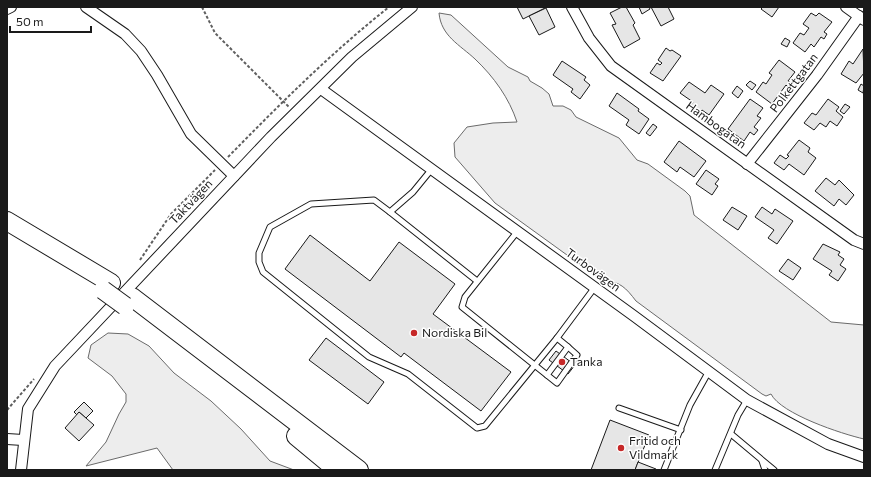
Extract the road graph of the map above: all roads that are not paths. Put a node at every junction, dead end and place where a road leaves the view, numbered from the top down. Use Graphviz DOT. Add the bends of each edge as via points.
graph roads {
  1 [pos="11,7"];
  2 [pos="86,7"];
  3 [pos="412,7"];
  4 [pos="846,7"];
  5 [pos="576,8"];
  6 [pos="7,9"];
  7 [pos="861,18"];
  8 [pos="321,89"];
  9 [pos="748,164"];
  10 [pos="431,170"];
  11 [pos="234,176"];
  12 [pos="390,212"];
  13 [pos="7,221"];
  14 [pos="517,232"];
  15 [pos="7,233"];
  16 [pos="864,244"];
  17 [pos="477,282"];
  18 [pos="107,287"];
  19 [pos="595,288"];
  20 [pos="129,302"];
  21 [pos="557,338"];
  22 [pos="568,347"];
  23 [pos="536,365"];
  24 [pos="709,371"];
  25 [pos="547,375"];
  26 [pos="747,400"];
  27 [pos="619,408"];
  28 [pos="681,430"];
  29 [pos="731,434"];
  30 [pos="7,439"];
  31 [pos="24,440"];
  32 [pos="863,457"];
  33 [pos="761,460"];
  34 [pos="20,470"];
  35 [pos="337,470"];
  36 [pos="359,470"];
  37 [pos="664,470"];
  38 [pos="716,470"];
  39 [pos="764,470"];
  40 [pos="774,470"];
  1 -- 6 [label="street"];
  2 -- 11 [label="street" via="125,34 140,51 191,134"];
  3 -- 8 [label="street, Taktvägen" via="352,57"];
  4 -- 7 [label="street"];
  5 -- 9 [label="street, Hambogatan" via="588,38 611,66"];
  7 -- 9 [label="street, Polkettgatan"];
  8 -- 10 [label="street, Turbovägen"];
  8 -- 11 [label="street, Taktvägen"];
  9 -- 16 [label="street, Hambogatan" via="854,240"];
  10 -- 12 [label="lane" via="413,192"];
  10 -- 14 [label="street, Turbovägen"];
  11 -- 31 [label="street, Taktvägen" via="55,366 28,409"];
  12 -- 17 [label="lane"];
  12 -- 23 [label="lane" via="374,200 311,204 270,227 259,253 263,272 369,357 408,374 477,428 485,426"];
  13 -- 18 [label="highway"];
  14 -- 17 [label="lane"];
  14 -- 19 [label="street, Turbovägen"];
  15 -- 18 [label="highway"];
  17 -- 23 [label="lane" via="465,297 462,307"];
  18 -- 20 [label="highway, bridge"];
  19 -- 21 [label="lane"];
  19 -- 24 [label="street, Turbovägen"];
  20 -- 35 [label="highway"];
  20 -- 36 [label="highway"];
  21 -- 22 [label="lane"];
  21 -- 23 [label="lane"];
  22 -- 25 [label="lane"];
  22 -- 25 [label="lane" via="577,355 557,383"];
  23 -- 25 [label="lane"];
  24 -- 26 [label="street, Turbovägen"];
  24 -- 28 [label="lane" via="690,405"];
  26 -- 29 [label="lane"];
  26 -- 32 [label="street, Turbovägen" via="828,444"];
  27 -- 28 [label="lane"];
  28 -- 37 [label="lane"];
  29 -- 33 [label="lane"];
  29 -- 38 [label="lane"];
  30 -- 31 [label="street"];
  31 -- 34 [label="street, Taktvägen"];
  33 -- 39 [label="lane"];
  33 -- 40 [label="lane"];
}
